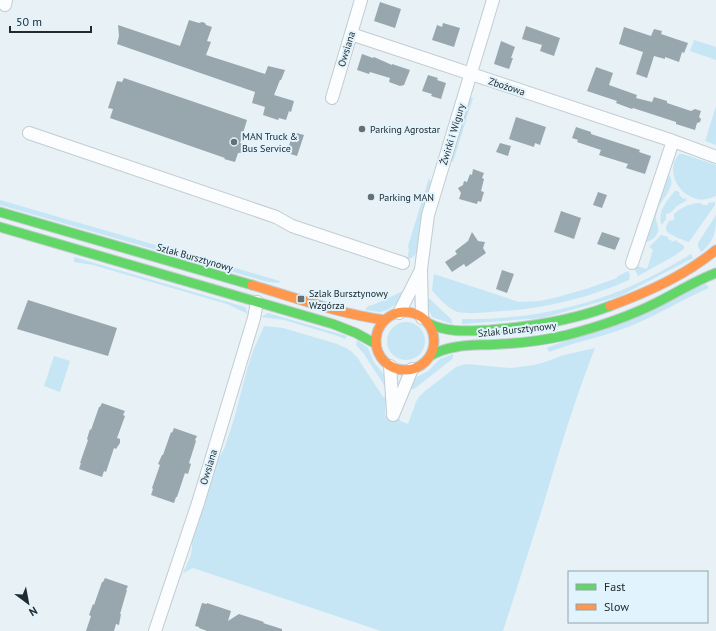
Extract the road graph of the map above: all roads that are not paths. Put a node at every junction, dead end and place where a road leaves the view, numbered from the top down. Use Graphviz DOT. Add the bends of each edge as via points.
graph roads {
  1 [pos="361,0"];
  2 [pos="492,0"];
  3 [pos="351,34"];
  4 [pos="470,74"];
  5 [pos="332,98"];
  6 [pos="29,133"];
  7 [pos="668,139"];
  8 [pos="716,156"];
  9 [pos="0,212"];
  10 [pos="0,227"];
  11 [pos="716,250"];
  12 [pos="403,263"];
  13 [pos="632,264"];
  14 [pos="421,269"];
  15 [pos="716,272"];
  16 [pos="257,302"];
  17 [pos="400,313"];
  18 [pos="385,320"];
  19 [pos="425,320"];
  20 [pos="376,344"];
  21 [pos="430,356"];
  22 [pos="390,366"];
  23 [pos="412,369"];
  24 [pos="155,631"];
  1 -- 3 [label="street, Owsiana"];
  2 -- 4 [label="street, Żwirki i Wigury"];
  3 -- 4 [label="street, Zbożowa"];
  3 -- 5 [label="street, Owsiana"];
  4 -- 7 [label="street, Zbożowa"];
  4 -- 14 [label="street, Żwirki i Wigury" via="428,215"];
  6 -- 12 [label="street"];
  7 -- 8 [label="street, Zbożowa"];
  7 -- 13 [label="street" via="660,177"];
  9 -- 18 [label="main road, Szlak Bursztynowy" via="344,312"];
  10 -- 16 [label="main road"];
  11 -- 19 [label="main road, Szlak Bursztynowy" via="689,269 650,290 604,309 567,320 501,330 471,331 443,329 432,326"];
  14 -- 17 [label="street, Żwirki i Wigury"];
  14 -- 19 [label="street, Żwirki i Wigury"];
  15 -- 21 [label="main road, Szlak Bursztynowy" via="630,315 570,334 534,341 461,346 439,350"];
  16 -- 20 [label="main road" via="344,327"];
  16 -- 24 [label="street, Owsiana" via="198,503"];
  17 -- 18 [label="main road"];
  17 -- 19 [label="main road" via="411,313"];
  18 -- 20 [label="main road" via="378,331"];
  19 -- 21 [label="main road" via="434,335"];
  20 -- 22 [label="main road" via="380,357"];
  21 -- 23 [label="main road" via="426,362"];
  22 -- 23 [label="main road" via="397,369"];
  22 -- 23 [label="street" via="394,415"];
}
